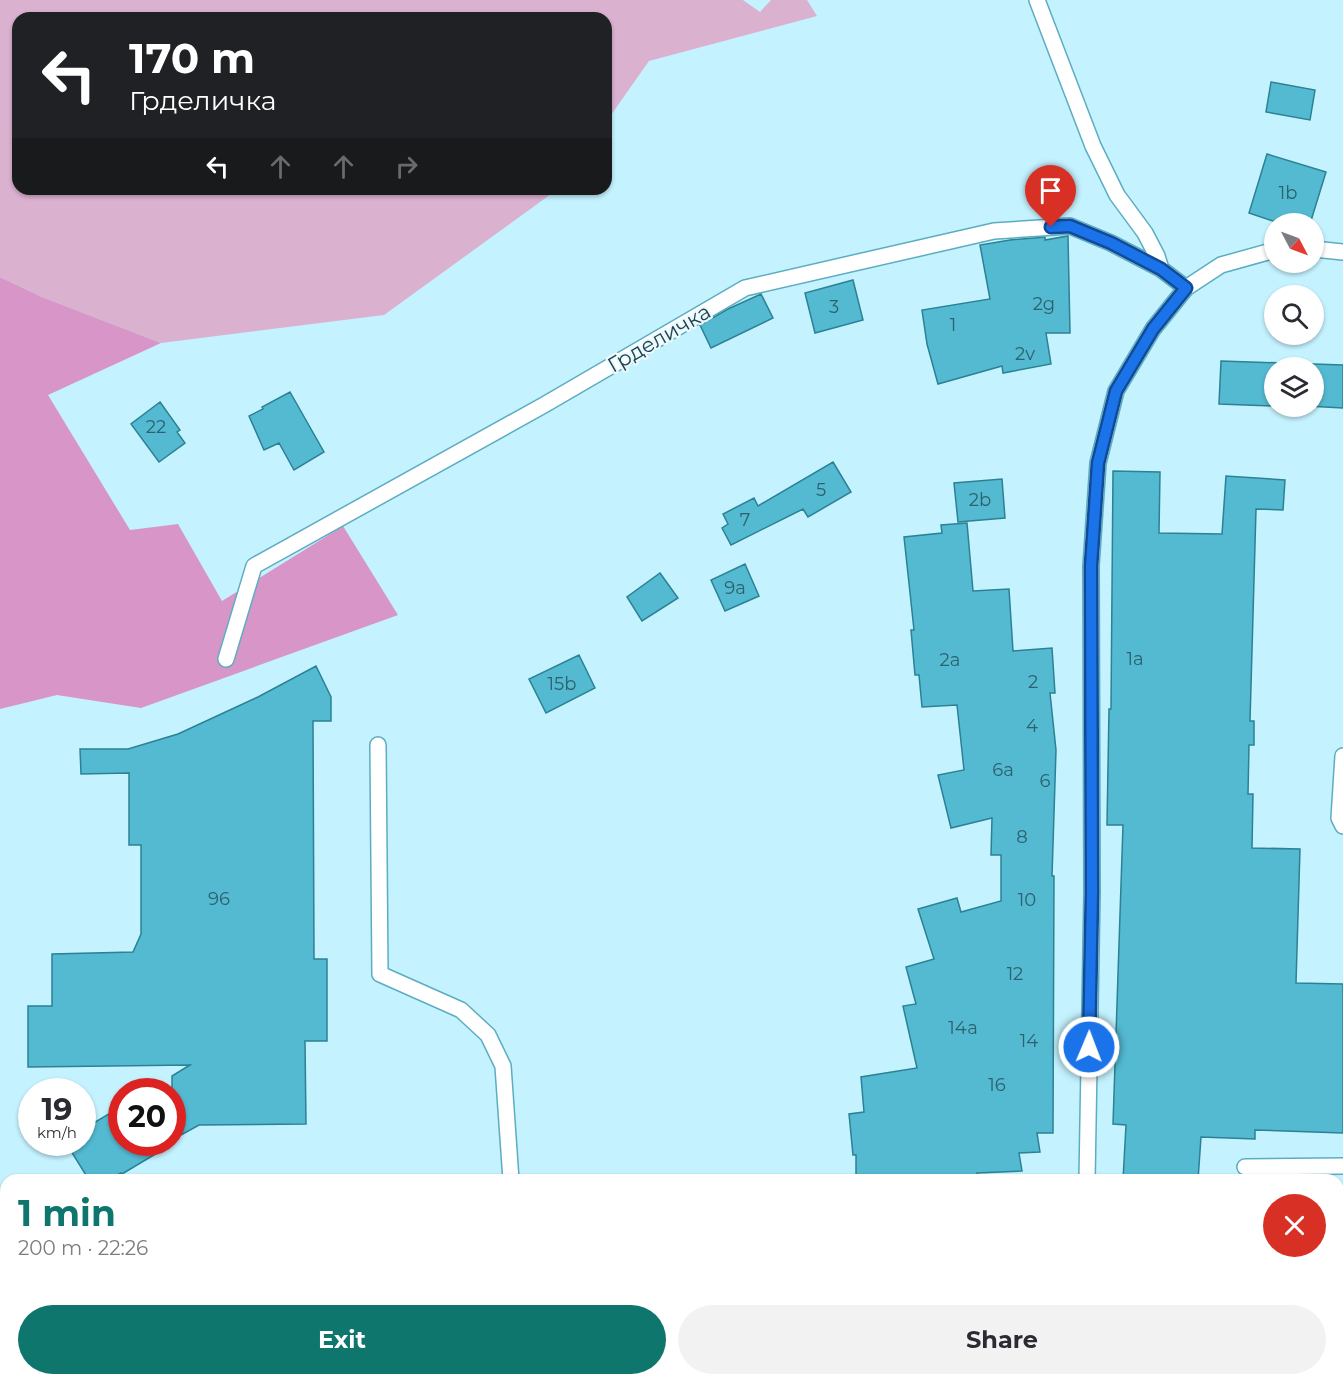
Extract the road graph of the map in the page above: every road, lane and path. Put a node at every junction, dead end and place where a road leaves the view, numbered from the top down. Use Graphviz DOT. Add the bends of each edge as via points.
graph roads {
  1 [pos="1037,0"];
  2 [pos="1324,250"];
  3 [pos="1343,252"];
  4 [pos="1264,253"];
  5 [pos="1161,269"];
  6 [pos="1186,288"];
  7 [pos="226,659"];
  8 [pos="378,745"];
  9 [pos="1343,756"];
  10 [pos="1343,826"];
  11 [pos="1343,1166"];
  12 [pos="1245,1167"];
  13 [pos="510,1174"];
  14 [pos="1087,1174"];
  1 -- 5 [label="lane" via="1093,146 1117,195 1145,233"];
  2 -- 3 [label="lane"];
  4 -- 6 [label="lane" via="1221,265"];
  5 -- 6 [label="lane, Грделичка"];
  5 -- 7 [label="lane, Грделичка" via="1070,226 994,231 745,288 254,566"];
  6 -- 14 [label="lane" via="1153,329 1116,391 1098,463 1091,566 1092,892"];
  8 -- 13 [label="lane" via="380,974 461,1010 488,1035 503,1066"];
  9 -- 10 [label="lane" via="1339,818"];
  11 -- 12 [label="lane"];
}
